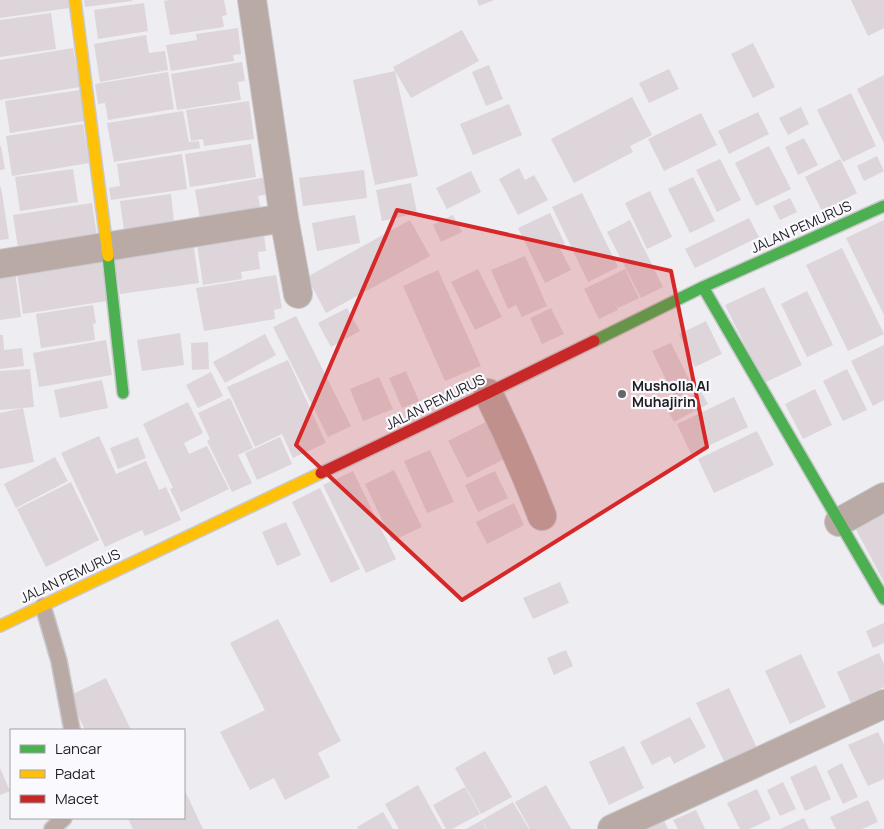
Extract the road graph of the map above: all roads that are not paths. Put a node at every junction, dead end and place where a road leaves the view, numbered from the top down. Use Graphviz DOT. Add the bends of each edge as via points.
graph roads {
  1 [pos="75,0"];
  2 [pos="252,0"];
  3 [pos="884,206"];
  4 [pos="284,218"];
  5 [pos="107,247"];
  6 [pos="0,264"];
  7 [pos="703,288"];
  8 [pos="298,294"];
  9 [pos="124,393"];
  10 [pos="488,393"];
  11 [pos="884,497"];
  12 [pos="542,516"];
  13 [pos="839,522"];
  14 [pos="884,599"];
  15 [pos="43,606"];
  16 [pos="0,626"];
  17 [pos="884,704"];
  18 [pos="72,729"];
  19 [pos="63,819"];
  20 [pos="52,829"];
  21 [pos="612,829"];
  1 -- 5 [label="street"];
  2 -- 4 [label="street"];
  3 -- 7 [label="street, JALAN PEMURUS"];
  4 -- 5 [label="street"];
  4 -- 8 [label="street"];
  5 -- 6 [label="street"];
  5 -- 9 [label="street"];
  7 -- 10 [label="street, JALAN PEMURUS"];
  7 -- 13 [label="street"];
  10 -- 12 [label="street"];
  10 -- 15 [label="street, JALAN PEMURUS"];
  11 -- 13 [label="street"];
  13 -- 14 [label="street"];
  15 -- 16 [label="street, JALAN PEMURUS"];
  15 -- 18 [label="lane" via="59,661"];
  17 -- 21 [label="street"];
  19 -- 20 [label="lane"];
}
